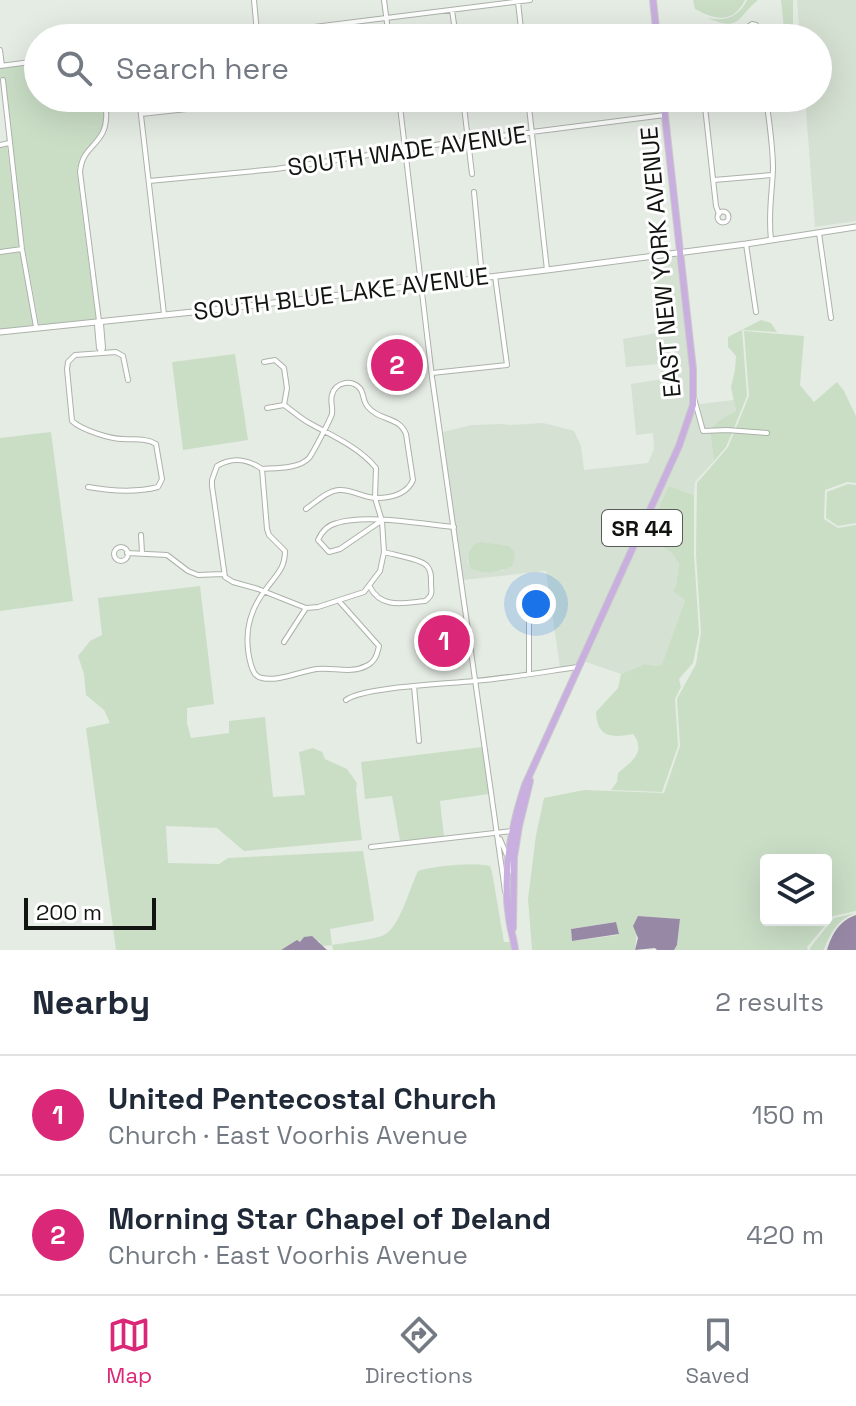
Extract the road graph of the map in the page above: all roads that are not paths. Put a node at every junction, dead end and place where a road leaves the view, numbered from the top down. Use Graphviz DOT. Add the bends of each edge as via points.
graph roads {
  1 [pos="254,0"];
  2 [pos="384,0"];
  3 [pos="530,0"];
  4 [pos="653,0"];
  5 [pos="518,2"];
  6 [pos="452,10"];
  7 [pos="386,18"];
  8 [pos="256,24"];
  9 [pos="338,24"];
  10 [pos="387,24"];
  11 [pos="454,24"];
  12 [pos="520,24"];
  13 [pos="656,24"];
  14 [pos="0,50"];
  15 [pos="24,63"];
  16 [pos="1,66"];
  17 [pos="3,80"];
  18 [pos="107,112"];
  19 [pos="160,112"];
  20 [pos="401,112"];
  21 [pos="465,112"];
  22 [pos="530,112"];
  23 [pos="665,112"];
  24 [pos="706,112"];
  25 [pos="768,112"];
  26 [pos="141,114"];
  27 [pos="665,115"];
  28 [pos="532,133"];
  29 [pos="468,140"];
  30 [pos="9,143"];
  31 [pos="0,145"];
  32 [pos="405,151"];
  33 [pos="472,174"];
  34 [pos="772,175"];
  35 [pos="714,180"];
  36 [pos="149,181"];
  37 [pos="474,192"];
  38 [pos="719,214"];
  39 [pos="856,227"];
  40 [pos="819,233"];
  41 [pos="771,240"];
  42 [pos="746,244"];
  43 [pos="22,249"];
  44 [pos="0,252"];
  45 [pos="681,252"];
  46 [pos="547,270"];
  47 [pos="495,276"];
  48 [pos="482,278"];
  49 [pos="421,284"];
  50 [pos="756,312"];
  51 [pos="164,314"];
  52 [pos="831,318"];
  53 [pos="99,322"];
  54 [pos="36,327"];
  55 [pos="0,332"];
  56 [pos="101,352"];
  57 [pos="264,362"];
  58 [pos="432,373"];
  59 [pos="128,380"];
  60 [pos="694,398"];
  61 [pos="284,405"];
  62 [pos="267,408"];
  63 [pos="324,430"];
  64 [pos="767,433"];
  65 [pos="262,469"];
  66 [pos="88,487"];
  67 [pos="375,498"];
  68 [pos="306,509"];
  69 [pos="382,521"];
  70 [pos="454,527"];
  71 [pos="141,535"];
  72 [pos="384,552"];
  73 [pos="127,553"];
  74 [pos="142,553"];
  75 [pos="223,574"];
  76 [pos="370,587"];
  77 [pos="264,591"];
  78 [pos="339,601"];
  79 [pos="306,608"];
  80 [pos="529,614"];
  81 [pos="284,642"];
  82 [pos="578,667"];
  83 [pos="529,674"];
  84 [pos="475,681"];
  85 [pos="414,686"];
  86 [pos="346,700"];
  87 [pos="419,741"];
  88 [pos="531,773"];
  89 [pos="519,826"];
  90 [pos="512,831"];
  91 [pos="497,833"];
  92 [pos="371,847"];
  93 [pos="508,858"];
  94 [pos="513,877"];
  95 [pos="508,909"];
  96 [pos="513,933"];
  97 [pos="515,950"];
  1 -- 8 [label="street"];
  2 -- 7 [label="street"];
  3 -- 5 [label="street"];
  4 -- 13 [label="main road"];
  5 -- 6 [label="street"];
  5 -- 12 [label="street"];
  6 -- 7 [label="street"];
  6 -- 11 [label="street"];
  7 -- 9 [label="street"];
  7 -- 10 [label="street"];
  14 -- 16 [label="street"];
  15 -- 16 [label="street"];
  17 -- 30 [label="street"];
  18 -- 53 [label="street" via="101,136 84,155 80,172"];
  19 -- 26 [label="street"];
  20 -- 32 [label="street"];
  21 -- 29 [label="street"];
  22 -- 28 [label="street"];
  23 -- 27 [label="main road, EAST NEW YORK AVENUE / SR 44"];
  24 -- 35 [label="street"];
  25 -- 34 [label="street"];
  26 -- 36 [label="street"];
  27 -- 28 [label="street, SOUTH WADE AVENUE"];
  27 -- 45 [label="main road, EAST NEW YORK AVENUE / SR 44"];
  28 -- 29 [label="street, SOUTH WADE AVENUE"];
  28 -- 46 [label="street"];
  29 -- 32 [label="street, SOUTH WADE AVENUE"];
  29 -- 33 [label="street"];
  30 -- 31 [label="street"];
  30 -- 43 [label="street"];
  32 -- 36 [label="street, SOUTH WADE AVENUE"];
  32 -- 49 [label="street"];
  34 -- 35 [label="street"];
  34 -- 41 [label="street"];
  35 -- 38 [label="street"];
  36 -- 51 [label="street"];
  37 -- 48 [label="street"];
  39 -- 40 [label="main road, SOUTH BLUE LAKE AVENUE"];
  40 -- 41 [label="main road, SOUTH BLUE LAKE AVENUE"];
  40 -- 52 [label="street"];
  41 -- 42 [label="main road, SOUTH BLUE LAKE AVENUE"];
  42 -- 45 [label="main road, SOUTH BLUE LAKE AVENUE"];
  42 -- 50 [label="street"];
  43 -- 44 [label="street"];
  43 -- 54 [label="street"];
  45 -- 46 [label="main road, SOUTH BLUE LAKE AVENUE"];
  45 -- 60 [label="main road, EAST NEW YORK AVENUE / SR 44"];
  46 -- 47 [label="main road, SOUTH BLUE LAKE AVENUE"];
  47 -- 48 [label="main road, SOUTH BLUE LAKE AVENUE"];
  47 -- 58 [label="street" via="507,365"];
  48 -- 49 [label="main road, SOUTH BLUE LAKE AVENUE"];
  49 -- 51 [label="main road, SOUTH BLUE LAKE AVENUE"];
  49 -- 58 [label="street"];
  51 -- 53 [label="main road, SOUTH BLUE LAKE AVENUE"];
  53 -- 54 [label="main road, SOUTH BLUE LAKE AVENUE"];
  53 -- 56 [label="street"];
  54 -- 55 [label="main road, SOUTH BLUE LAKE AVENUE"];
  56 -- 59 [label="street" via="123,356"];
  56 -- 66 [label="street" via="75,355 68,362 72,421 119,439 156,444 162,479 149,489"];
  57 -- 61 [label="street" via="275,360 284,368"];
  58 -- 70 [label="street"];
  60 -- 64 [label="street" via="703,431"];
  60 -- 82 [label="main road, EAST NEW YORK AVENUE / SR 44" via="682,438"];
  61 -- 62 [label="street"];
  61 -- 63 [label="street"];
  63 -- 65 [label="street" via="309,459"];
  63 -- 67 [label="street" via="370,459 376,468"];
  63 -- 67 [label="street" via="332,415 333,392 347,382 362,391 369,408 404,428 411,485 403,493"];
  65 -- 75 [label="street" via="246,460 217,466 214,472"];
  65 -- 77 [label="street" via="267,529 285,551 284,563"];
  67 -- 68 [label="street" via="338,490"];
  67 -- 69 [label="street"];
  69 -- 69 [label="street" via="333,523 318,540 329,552 340,549"];
  69 -- 70 [label="street"];
  69 -- 72 [label="street"];
  70 -- 84 [label="street"];
  71 -- 74 [label="street"];
  72 -- 76 [label="street"];
  72 -- 76 [label="street" via="427,566 432,594 425,601 387,603"];
  73 -- 74 [label="street"];
  74 -- 75 [label="street" via="167,555 198,575"];
  75 -- 77 [label="street"];
  76 -- 78 [label="street"];
  77 -- 78 [label="street" via="250,615 248,632 251,667 264,679 370,665 379,646"];
  77 -- 79 [label="street"];
  78 -- 79 [label="street"];
  79 -- 81 [label="street"];
  80 -- 83 [label="street"];
  82 -- 83 [label="street"];
  82 -- 88 [label="main road, EAST NEW YORK AVENUE / SR 44"];
  83 -- 84 [label="street"];
  84 -- 85 [label="street"];
  84 -- 91 [label="street"];
  85 -- 86 [label="street"];
  85 -- 87 [label="street"];
  88 -- 89 [label="main road, EAST NEW YORK AVENUE / SR 44"];
  88 -- 90 [label="main road, EAST NEW YORK AVENUE / SR 44"];
  89 -- 90 [label="main road"];
  89 -- 94 [label="main road, EAST NEW YORK AVENUE / SR 44"];
  90 -- 91 [label="street"];
  90 -- 93 [label="main road, EAST NEW YORK AVENUE / SR 44"];
  91 -- 92 [label="street"];
  91 -- 93 [label="street"];
  91 -- 95 [label="street"];
  93 -- 94 [label="street"];
  93 -- 95 [label="main road, EAST NEW YORK AVENUE / SR 44"];
  94 -- 96 [label="main road, EAST NEW YORK AVENUE / SR 44"];
  95 -- 96 [label="main road, EAST NEW YORK AVENUE / SR 44"];
  96 -- 97 [label="main road, EAST NEW YORK AVENUE / SR 44"];
}
